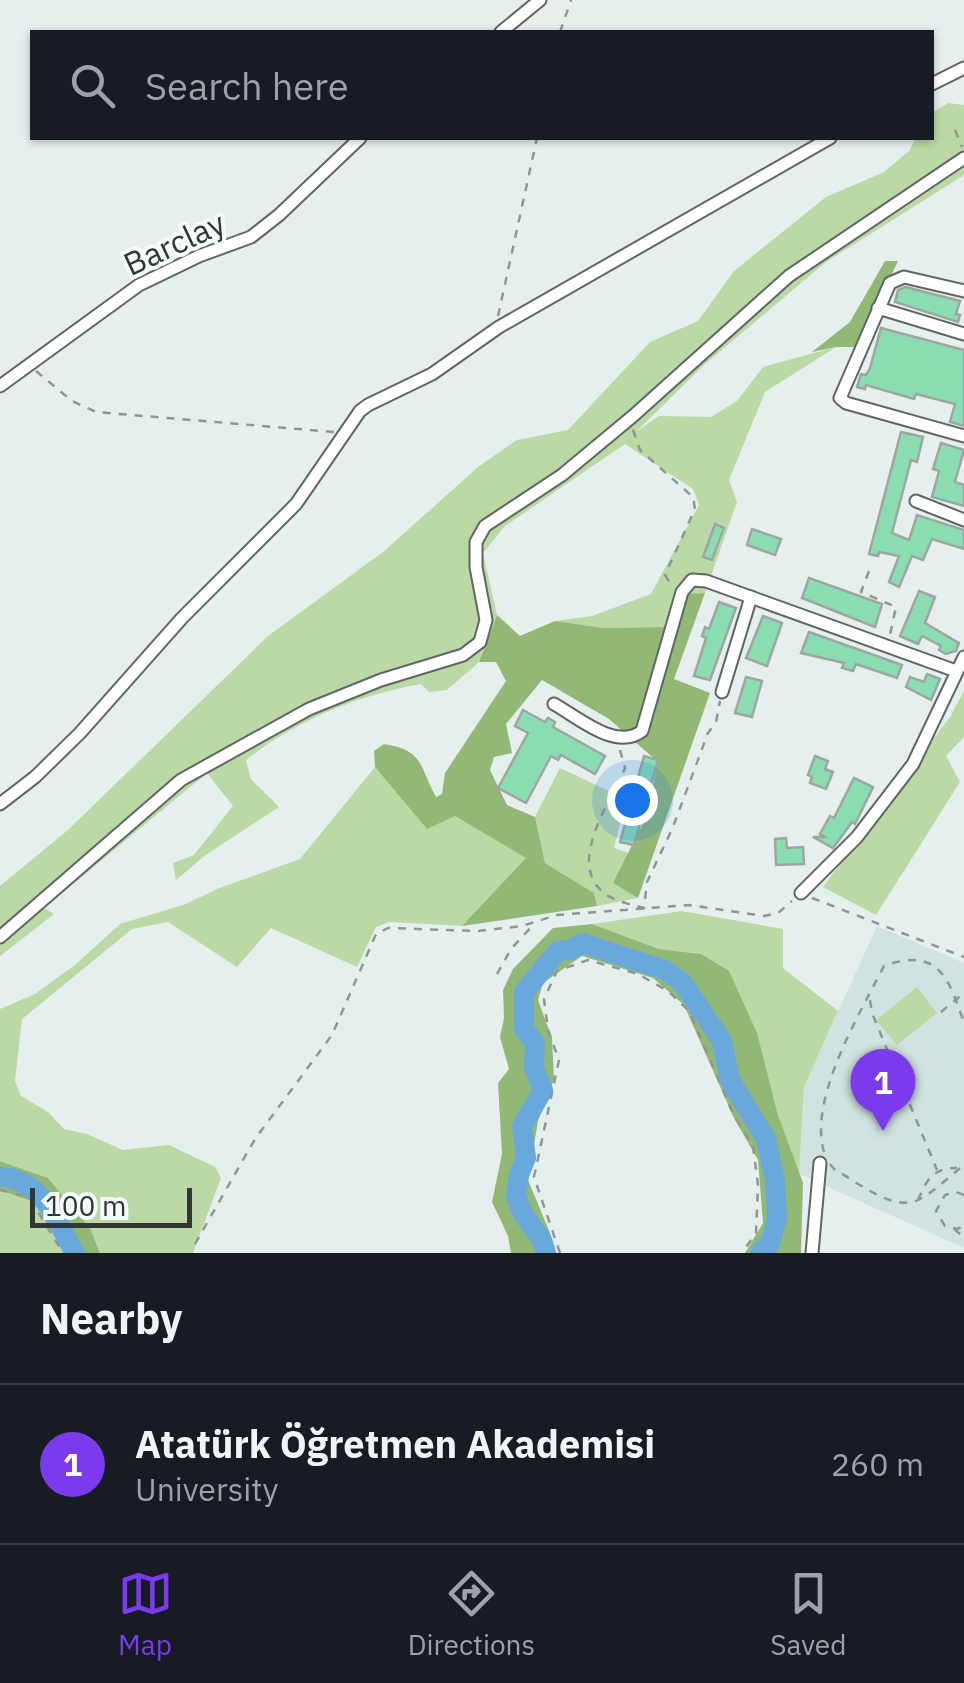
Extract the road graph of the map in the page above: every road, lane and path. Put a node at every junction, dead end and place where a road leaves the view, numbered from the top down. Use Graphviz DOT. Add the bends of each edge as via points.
graph roads {
  1 [pos="540,0"];
  2 [pos="571,0"];
  3 [pos="503,30"];
  4 [pos="561,30"];
  5 [pos="964,68"];
  6 [pos="934,83"];
  7 [pos="954,130"];
  8 [pos="358,140"];
  9 [pos="537,140"];
  10 [pos="827,140"];
  11 [pos="964,154"];
  12 [pos="964,290"];
  13 [pos="878,308"];
  14 [pos="500,327"];
  15 [pos="964,334"];
  16 [pos="30,366"];
  17 [pos="0,386"];
  18 [pos="633,416"];
  19 [pos="345,433"];
  20 [pos="964,436"];
  21 [pos="916,501"];
  22 [pos="964,520"];
  23 [pos="870,571"];
  24 [pos="682,592"];
  25 [pos="751,597"];
  26 [pos="888,646"];
  27 [pos="964,657"];
  28 [pos="956,671"];
  29 [pos="722,692"];
  30 [pos="554,704"];
  31 [pos="617,739"];
  32 [pos="0,804"];
  33 [pos="801,893"];
  34 [pos="644,908"];
  35 [pos="536,922"];
  36 [pos="0,937"];
  37 [pos="964,957"];
  38 [pos="497,974"];
  39 [pos="964,993"];
  40 [pos="870,994"];
  41 [pos="956,999"];
  42 [pos="941,1012"];
  43 [pos="964,1022"];
  44 [pos="820,1163"];
  45 [pos="962,1166"];
  46 [pos="937,1170"];
  47 [pos="939,1185"];
  48 [pos="0,1190"];
  49 [pos="944,1195"];
  50 [pos="964,1195"];
  51 [pos="918,1202"];
  52 [pos="964,1226"];
  53 [pos="954,1228"];
  54 [pos="964,1238"];
  55 [pos="195,1244"];
  56 [pos="63,1253"];
  57 [pos="560,1253"];
  58 [pos="742,1253"];
  59 [pos="812,1253"];
  1 -- 3 [label="street"];
  2 -- 4 [label="path"];
  5 -- 6 [label="street"];
  7 -- 11 [label="path"];
  8 -- 16 [label="street, Barclay" via="251,237 139,285"];
  9 -- 14 [label="path" via="498,310"];
  10 -- 14 [label="street"];
  11 -- 18 [label="street" via="790,276"];
  12 -- 13 [label="street" via="899,278 890,282"];
  13 -- 15 [label="street"];
  13 -- 20 [label="street" via="840,398"];
  14 -- 19 [label="street" via="418,382 379,398"];
  16 -- 17 [label="street, Barclay"];
  16 -- 19 [label="path" via="96,412"];
  18 -- 24 [label="path" via="640,450 693,496 694,509 665,575"];
  18 -- 36 [label="street" via="486,526 476,542 486,620 480,642 462,655 309,710 182,780"];
  19 -- 32 [label="street" via="296,504 80,733"];
  21 -- 22 [label="street"];
  23 -- 26 [label="path" via="861,592 896,607"];
  24 -- 25 [label="street" via="692,580 706,581"];
  24 -- 31 [label="street" via="642,731"];
  25 -- 26 [label="street"];
  25 -- 29 [label="street"];
  26 -- 28 [label="street"];
  27 -- 28 [label="street"];
  28 -- 33 [label="street" via="912,764 857,837"];
  29 -- 34 [label="path" via="716,722 647,882"];
  30 -- 31 [label="street"];
  31 -- 34 [label="path" via="625,768 596,825 588,859 594,882 610,898"];
  33 -- 34 [label="path" via="764,916 689,905"];
  33 -- 37 [label="path"];
  34 -- 35 [label="path"];
  35 -- 38 [label="path"];
  35 -- 55 [label="path" via="478,931 388,928 376,934 332,1036 255,1139"];
  39 -- 41 [label="path"];
  40 -- 41 [label="path" via="884,966 902,959 946,974"];
  40 -- 46 [label="path"];
  40 -- 51 [label="path" via="830,1082 821,1141 834,1169 892,1201"];
  41 -- 42 [label="path"];
  41 -- 43 [label="path"];
  44 -- 59 [label="street"];
  45 -- 46 [label="path"];
  45 -- 47 [label="path"];
  46 -- 51 [label="path"];
  47 -- 49 [label="path"];
  47 -- 51 [label="path"];
  48 -- 56 [label="path" via="29,1196"];
  49 -- 50 [label="path"];
  49 -- 53 [label="path" via="938,1217"];
  52 -- 53 [label="path"];
  53 -- 54 [label="path"];
  57 -- 58 [label="path" via="534,1177 559,1060 544,999 558,971 588,960 638,974 689,1011 753,1146 756,1233"];
}
